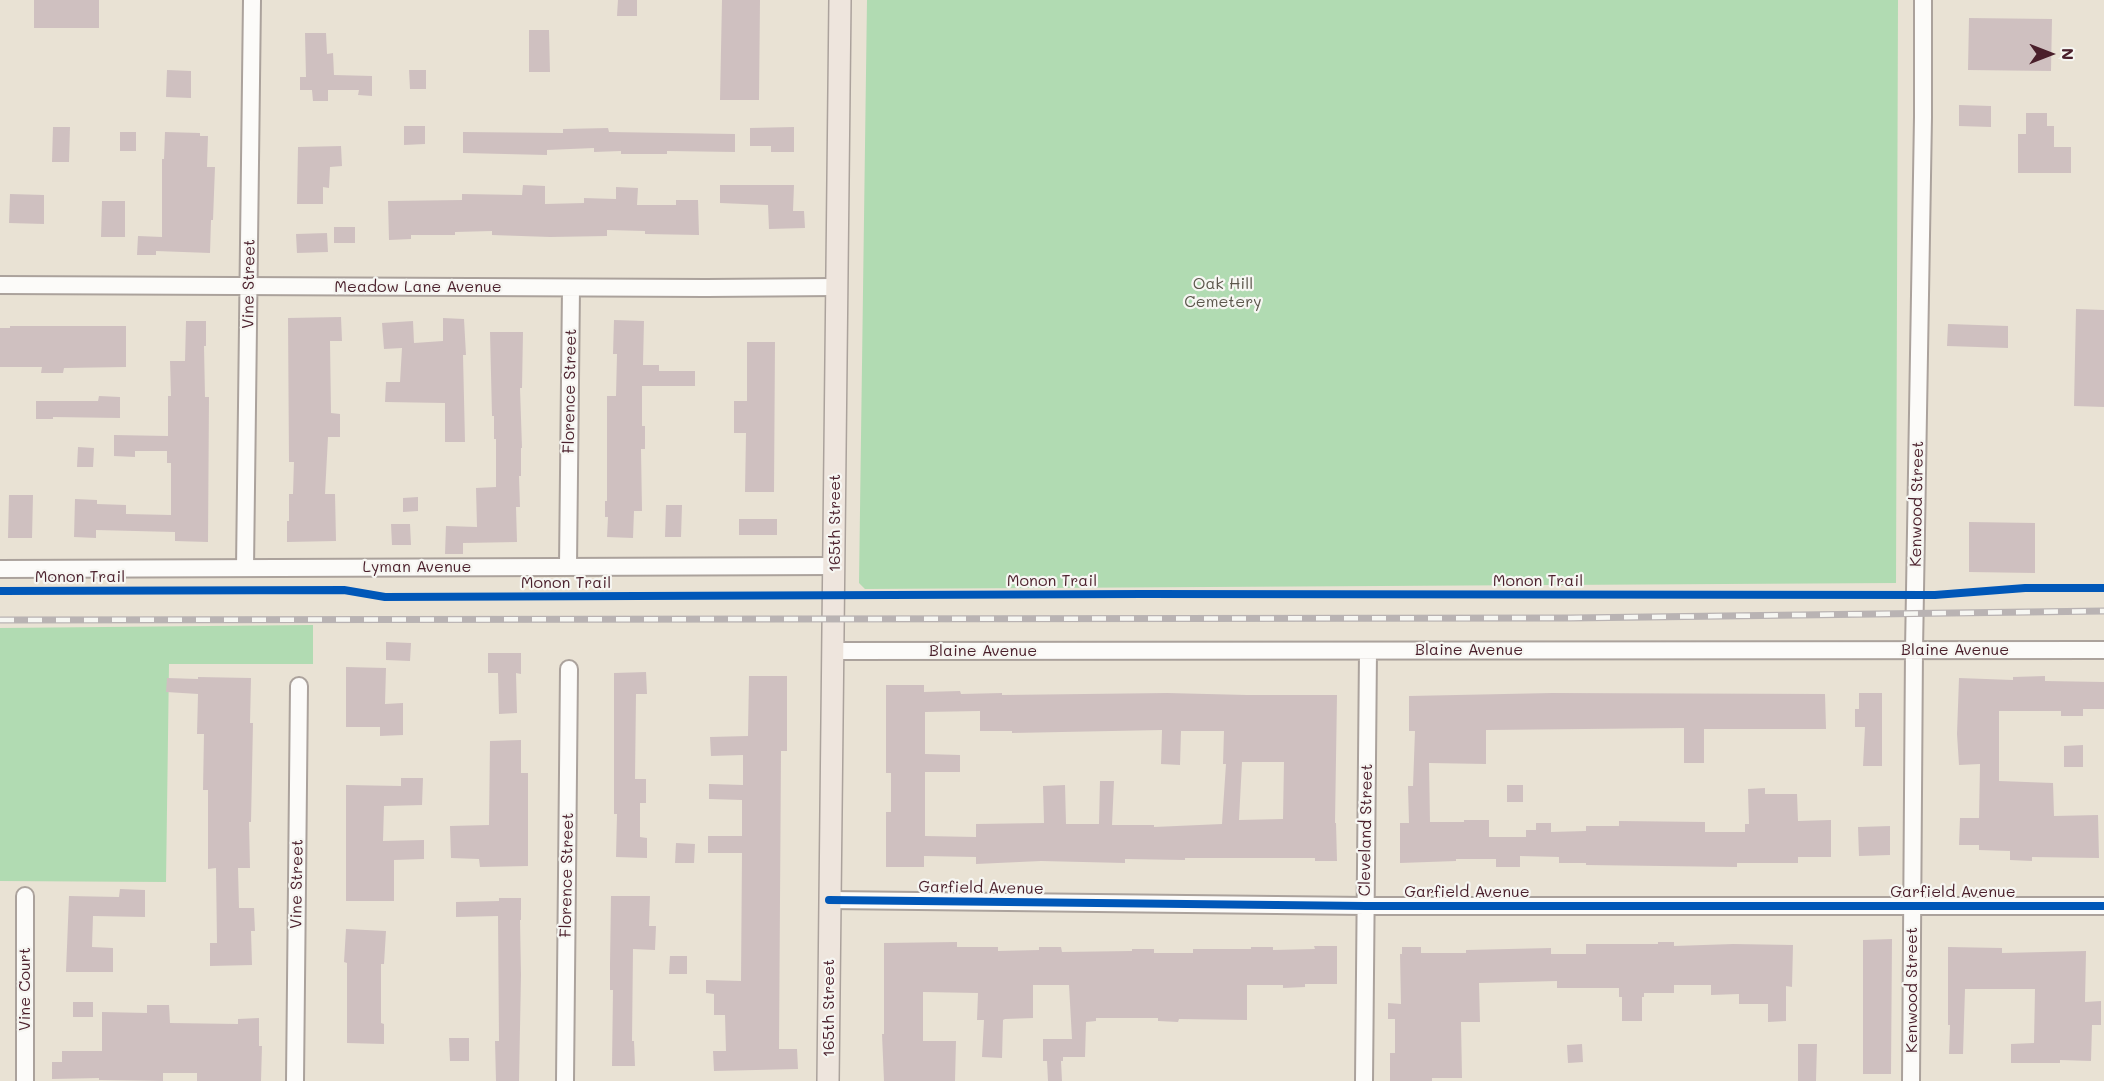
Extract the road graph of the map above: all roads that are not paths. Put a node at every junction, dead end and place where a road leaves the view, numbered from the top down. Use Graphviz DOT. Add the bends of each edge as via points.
graph roads {
  1 [pos="252,0"];
  2 [pos="840,0"];
  3 [pos="1923,0"];
  4 [pos="0,285"];
  5 [pos="249,285"];
  6 [pos="837,287"];
  7 [pos="571,288"];
  8 [pos="568,566"];
  9 [pos="834,566"];
  10 [pos="245,568"];
  11 [pos="0,569"];
  12 [pos="1914,650"];
  13 [pos="2104,650"];
  14 [pos="833,651"];
  15 [pos="1368,651"];
  16 [pos="569,669"];
  17 [pos="299,686"];
  18 [pos="26,896"];
  19 [pos="830,900"];
  20 [pos="1912,905"];
  21 [pos="1365,906"];
  22 [pos="2104,906"];
  23 [pos="25,1081"];
  24 [pos="295,1081"];
  25 [pos="565,1081"];
  26 [pos="828,1081"];
  27 [pos="1364,1081"];
  28 [pos="1911,1081"];
  1 -- 5 [label="street, Vine Street"];
  2 -- 6 [label="main road, 165th Street"];
  3 -- 12 [label="street, Kenwood Street"];
  4 -- 5 [label="street, Meadow Lane Avenue"];
  5 -- 7 [label="street, Meadow Lane Avenue"];
  5 -- 10 [label="street, Vine Street"];
  6 -- 7 [label="street, Meadow Lane Avenue"];
  6 -- 9 [label="main road, 165th Street"];
  7 -- 8 [label="street, Florence Street"];
  8 -- 9 [label="street, Lyman Avenue"];
  8 -- 10 [label="street, Lyman Avenue"];
  9 -- 14 [label="main road, 165th Street"];
  10 -- 11 [label="street, Lyman Avenue"];
  12 -- 13 [label="street, Blaine Avenue"];
  12 -- 15 [label="street, Blaine Avenue"];
  12 -- 20 [label="street, Kenwood Street"];
  14 -- 15 [label="street, Blaine Avenue"];
  14 -- 19 [label="main road, 165th Street"];
  15 -- 21 [label="street, Cleveland Street"];
  16 -- 25 [label="street, Florence Street"];
  17 -- 24 [label="street, Vine Street"];
  18 -- 23 [label="street, Vine Court"];
  19 -- 21 [label="street, Garfield Avenue"];
  19 -- 26 [label="main road, 165th Street"];
  20 -- 21 [label="street, Garfield Avenue"];
  20 -- 22 [label="street, Garfield Avenue"];
  20 -- 28 [label="street, Kenwood Street"];
  21 -- 27 [label="street, Cleveland Street"];
}
